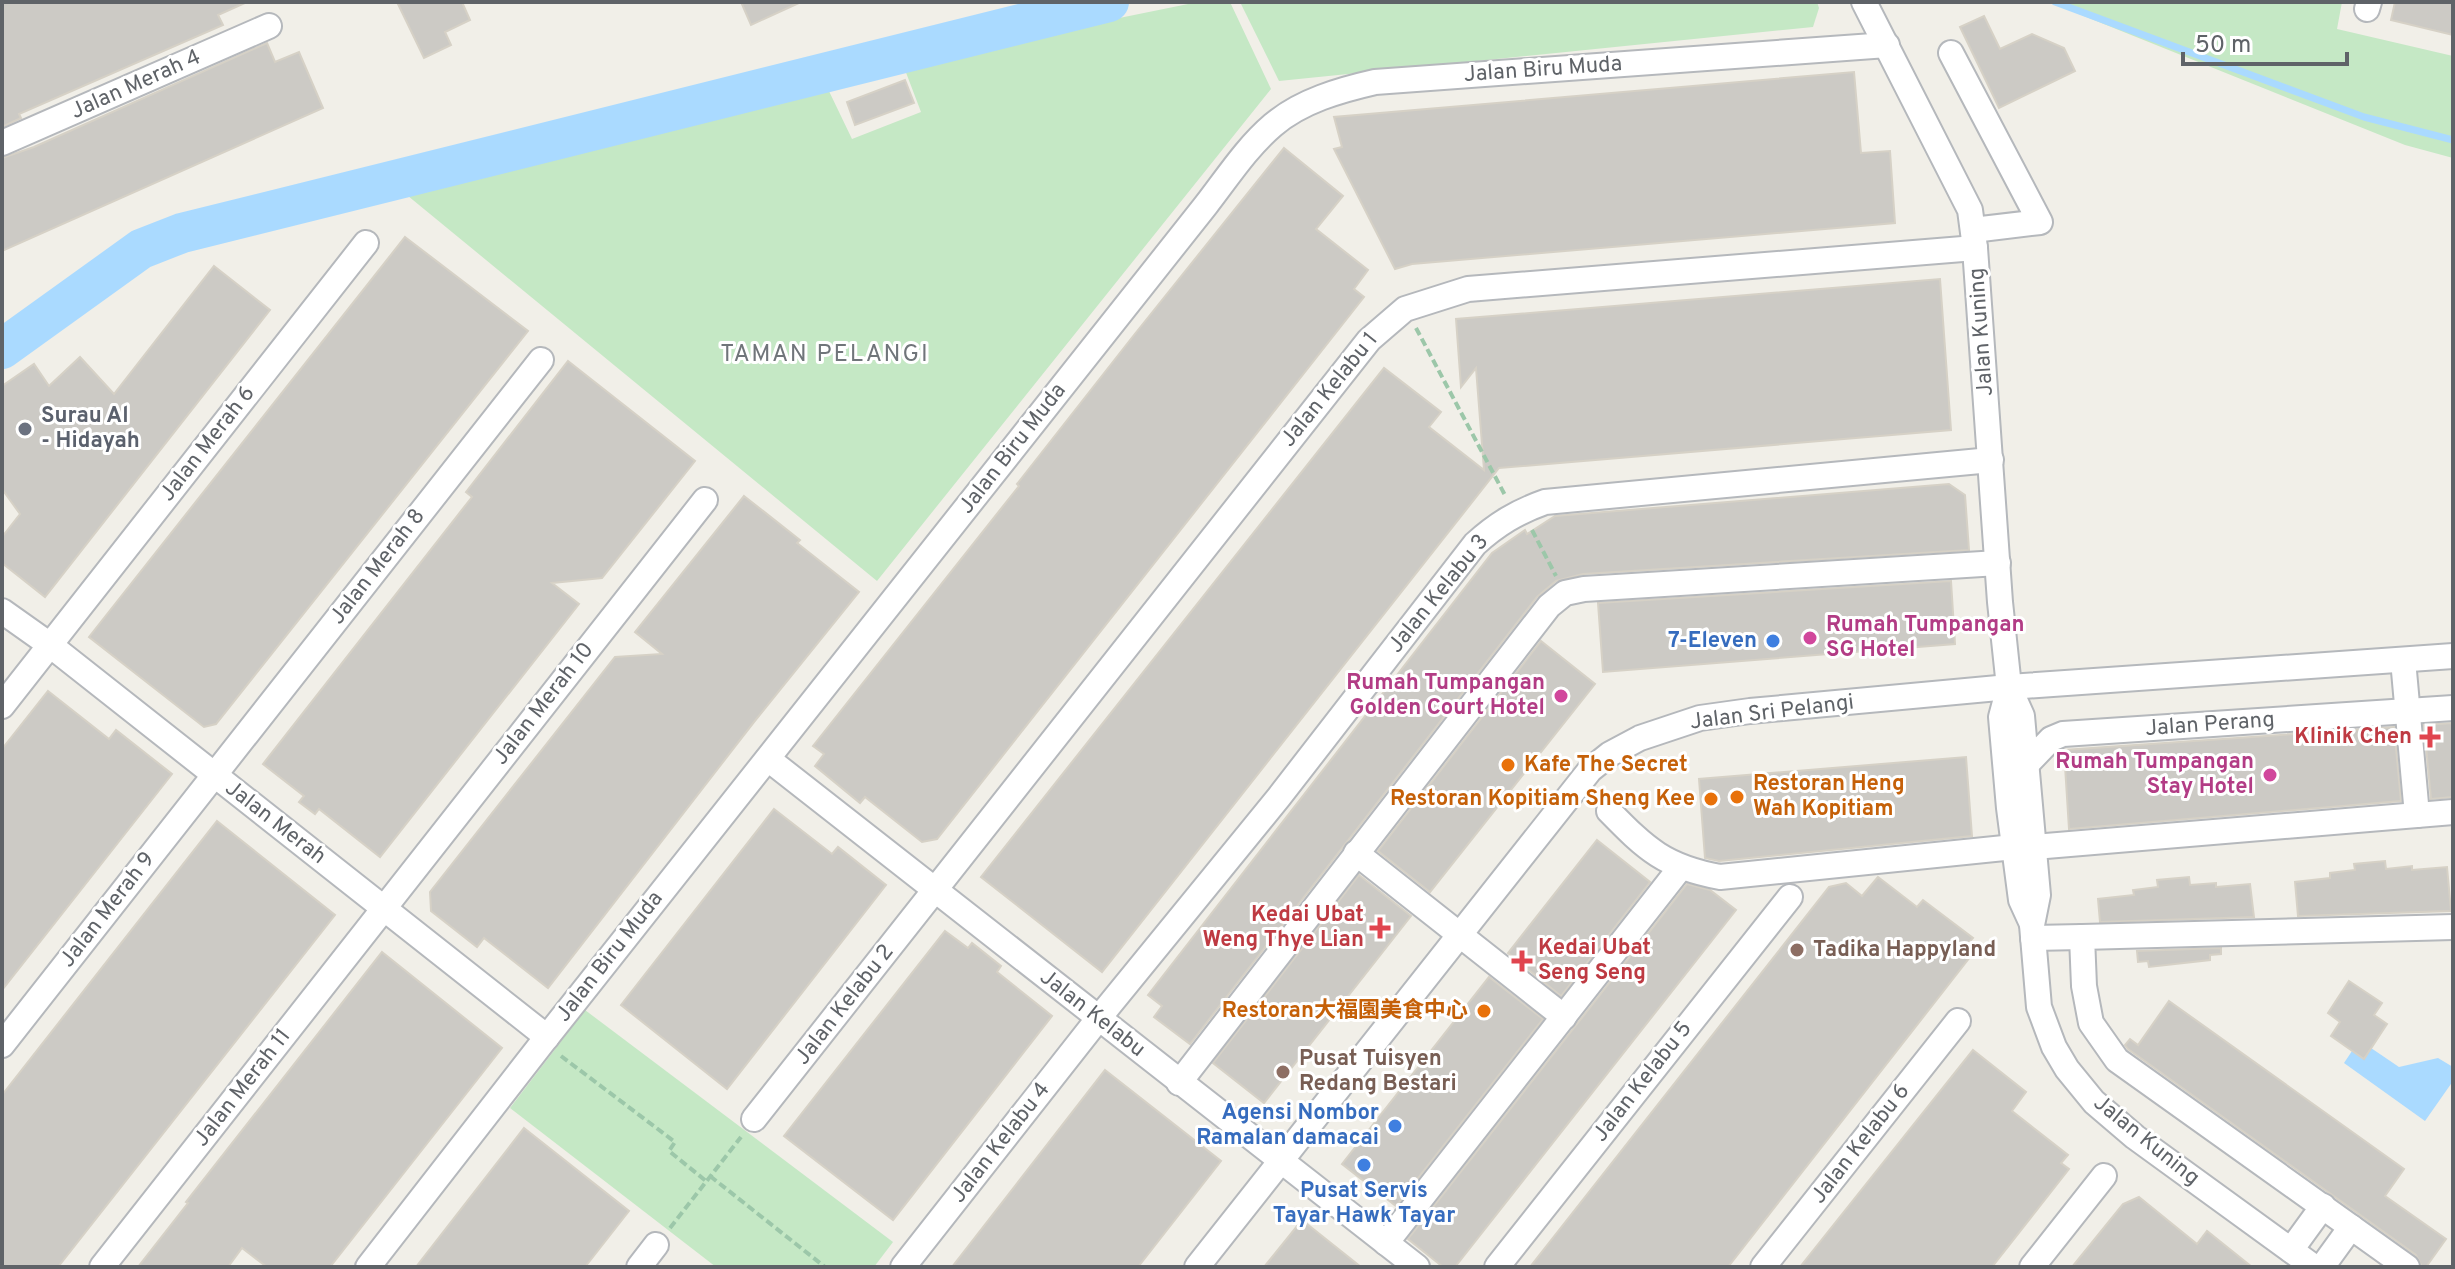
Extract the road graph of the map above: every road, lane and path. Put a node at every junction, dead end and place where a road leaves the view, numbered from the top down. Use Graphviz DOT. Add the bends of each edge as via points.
graph roads {
  1 [pos="1864,2"];
  2 [pos="269,26"];
  3 [pos="1887,45"];
  4 [pos="1951,53"];
  5 [pos="2,143"];
  6 [pos="1974,239"];
  7 [pos="366,243"];
  8 [pos="1405,309"];
  9 [pos="541,360"];
  10 [pos="1991,460"];
  11 [pos="705,500"];
  12 [pos="1518,512"];
  13 [pos="1998,563"];
  14 [pos="1565,593"];
  15 [pos="2,611"];
  16 [pos="50,645"];
  17 [pos="2453,656"];
  18 [pos="2403,660"];
  19 [pos="2009,687"];
  20 [pos="2,706"];
  21 [pos="2453,708"];
  22 [pos="2409,712"];
  23 [pos="768,759"];
  24 [pos="2026,765"];
  25 [pos="214,775"];
  26 [pos="1609,811"];
  27 [pos="2453,812"];
  28 [pos="2417,815"];
  29 [pos="2024,847"];
  30 [pos="1356,853"];
  31 [pos="1681,867"];
  32 [pos="935,890"];
  33 [pos="1790,897"];
  34 [pos="384,908"];
  35 [pos="2453,927"];
  36 [pos="2033,931"];
  37 [pos="1459,934"];
  38 [pos="2082,937"];
  39 [pos="1564,1017"];
  40 [pos="1098,1019"];
  41 [pos="1958,1021"];
  42 [pos="545,1040"];
  43 [pos="2,1045"];
  44 [pos="1179,1083"];
  45 [pos="754,1119"];
  46 [pos="1280,1162"];
  47 [pos="2104,1176"];
  48 [pos="708,1179"];
  49 [pos="2323,1206"];
  50 [pos="2351,1227"];
  51 [pos="1386,1243"];
  52 [pos="656,1245"];
  53 [pos="2307,1263"];
  54 [pos="102,1267"];
  55 [pos="368,1267"];
  56 [pos="639,1267"];
  57 [pos="825,1267"];
  58 [pos="903,1267"];
  59 [pos="1197,1267"];
  60 [pos="1417,1267"];
  61 [pos="1497,1267"];
  62 [pos="1763,1267"];
  63 [pos="2032,1267"];
  64 [pos="2407,1267"];
  1 -- 3 [label="street, Jalan Kuning"];
  2 -- 5 [label="street, Jalan Merah 4"];
  3 -- 6 [label="street, Jalan Kuning" via="1961,188"];
  3 -- 23 [label="street, Jalan Biru Muda" via="1375,82 1334,91 1274,124"];
  4 -- 6 [label="street, Jalan Kelabu 1" via="2040,222"];
  6 -- 8 [label="street, Jalan Kelabu 1" via="1468,289"];
  6 -- 10 [label="street, Jalan Kuning"];
  7 -- 16 [label="street, Jalan Merah 6"];
  8 -- 12 [label="path"];
  8 -- 32 [label="street, Jalan Kelabu 1" via="1369,340"];
  9 -- 25 [label="street, Jalan Merah 8"];
  10 -- 12 [label="street, Jalan Kelabu 3" via="1545,502"];
  10 -- 13 [label="street, Jalan Kuning"];
  11 -- 34 [label="street, Jalan Merah 10"];
  12 -- 14 [label="path"];
  12 -- 40 [label="street, Jalan Kelabu 3" via="1475,544"];
  13 -- 14 [label="street"];
  13 -- 19 [label="street, Jalan Kuning"];
  14 -- 30 [label="street" via="1549,606"];
  15 -- 16 [label="street, Jalan Merah"];
  16 -- 20 [label="street, Jalan Merah 6"];
  16 -- 25 [label="street, Jalan Merah"];
  17 -- 18 [label="street, Jalan Sri Pelangi"];
  18 -- 19 [label="street, Jalan Sri Pelangi"];
  18 -- 22 [label="street"];
  19 -- 24 [label="street, Jalan Kuning" via="2022,716"];
  19 -- 29 [label="street, Jalan Kuning" via="2001,717"];
  19 -- 37 [label="street, Jalan Sri Pelangi" via="1750,711 1700,718 1640,738 1590,770"];
  21 -- 22 [label="street, Jalan Perang"];
  22 -- 24 [label="street, Jalan Perang" via="2063,734"];
  22 -- 28 [label="street"];
  23 -- 32 [label="street, Jalan Kelabu"];
  23 -- 42 [label="street, Jalan Biru Muda"];
  24 -- 29 [label="street, Jalan Kuning"];
  25 -- 34 [label="street, Jalan Merah"];
  25 -- 43 [label="street, Jalan Merah 9"];
  26 -- 31 [label="street" via="1644,847"];
  27 -- 28 [label="street"];
  28 -- 29 [label="street"];
  29 -- 31 [label="street" via="1720,877"];
  29 -- 36 [label="street, Jalan Kuning" via="2021,900"];
  30 -- 37 [label="street"];
  30 -- 44 [label="street"];
  31 -- 39 [label="street"];
  32 -- 40 [label="street, Jalan Kelabu"];
  32 -- 45 [label="street, Jalan Kelabu 2"];
  33 -- 61 [label="street, Jalan Kelabu 5"];
  34 -- 42 [label="street, Jalan Merah"];
  34 -- 54 [label="street, Jalan Merah 11"];
  35 -- 38 [label="street"];
  36 -- 38 [label="street"];
  36 -- 53 [label="street, Jalan Kuning" via="2039,1007 2054,1047 2094,1102"];
  37 -- 39 [label="street"];
  37 -- 46 [label="street, Jalan Sri Pelangi"];
  38 -- 49 [label="street" via="2091,1023 2117,1060"];
  39 -- 51 [label="street"];
  40 -- 44 [label="street, Jalan Kelabu"];
  40 -- 58 [label="street, Jalan Kelabu 4"];
  41 -- 62 [label="street, Jalan Kelabu 6"];
  42 -- 48 [label="path" via="675,1142 669,1151"];
  42 -- 55 [label="street, Jalan Biru Muda"];
  44 -- 46 [label="street, Jalan Kelabu"];
  45 -- 48 [label="path"];
  46 -- 51 [label="street, Jalan Kelabu"];
  46 -- 59 [label="street, Jalan Sri Pelangi"];
  47 -- 63 [label="street"];
  48 -- 52 [label="path"];
  48 -- 57 [label="path"];
  49 -- 50 [label="street"];
  49 -- 53 [label="street"];
  50 -- 53 [label="street"];
  50 -- 64 [label="street"];
  51 -- 60 [label="street, Jalan Kelabu"];
  52 -- 56 [label="street"];
}
